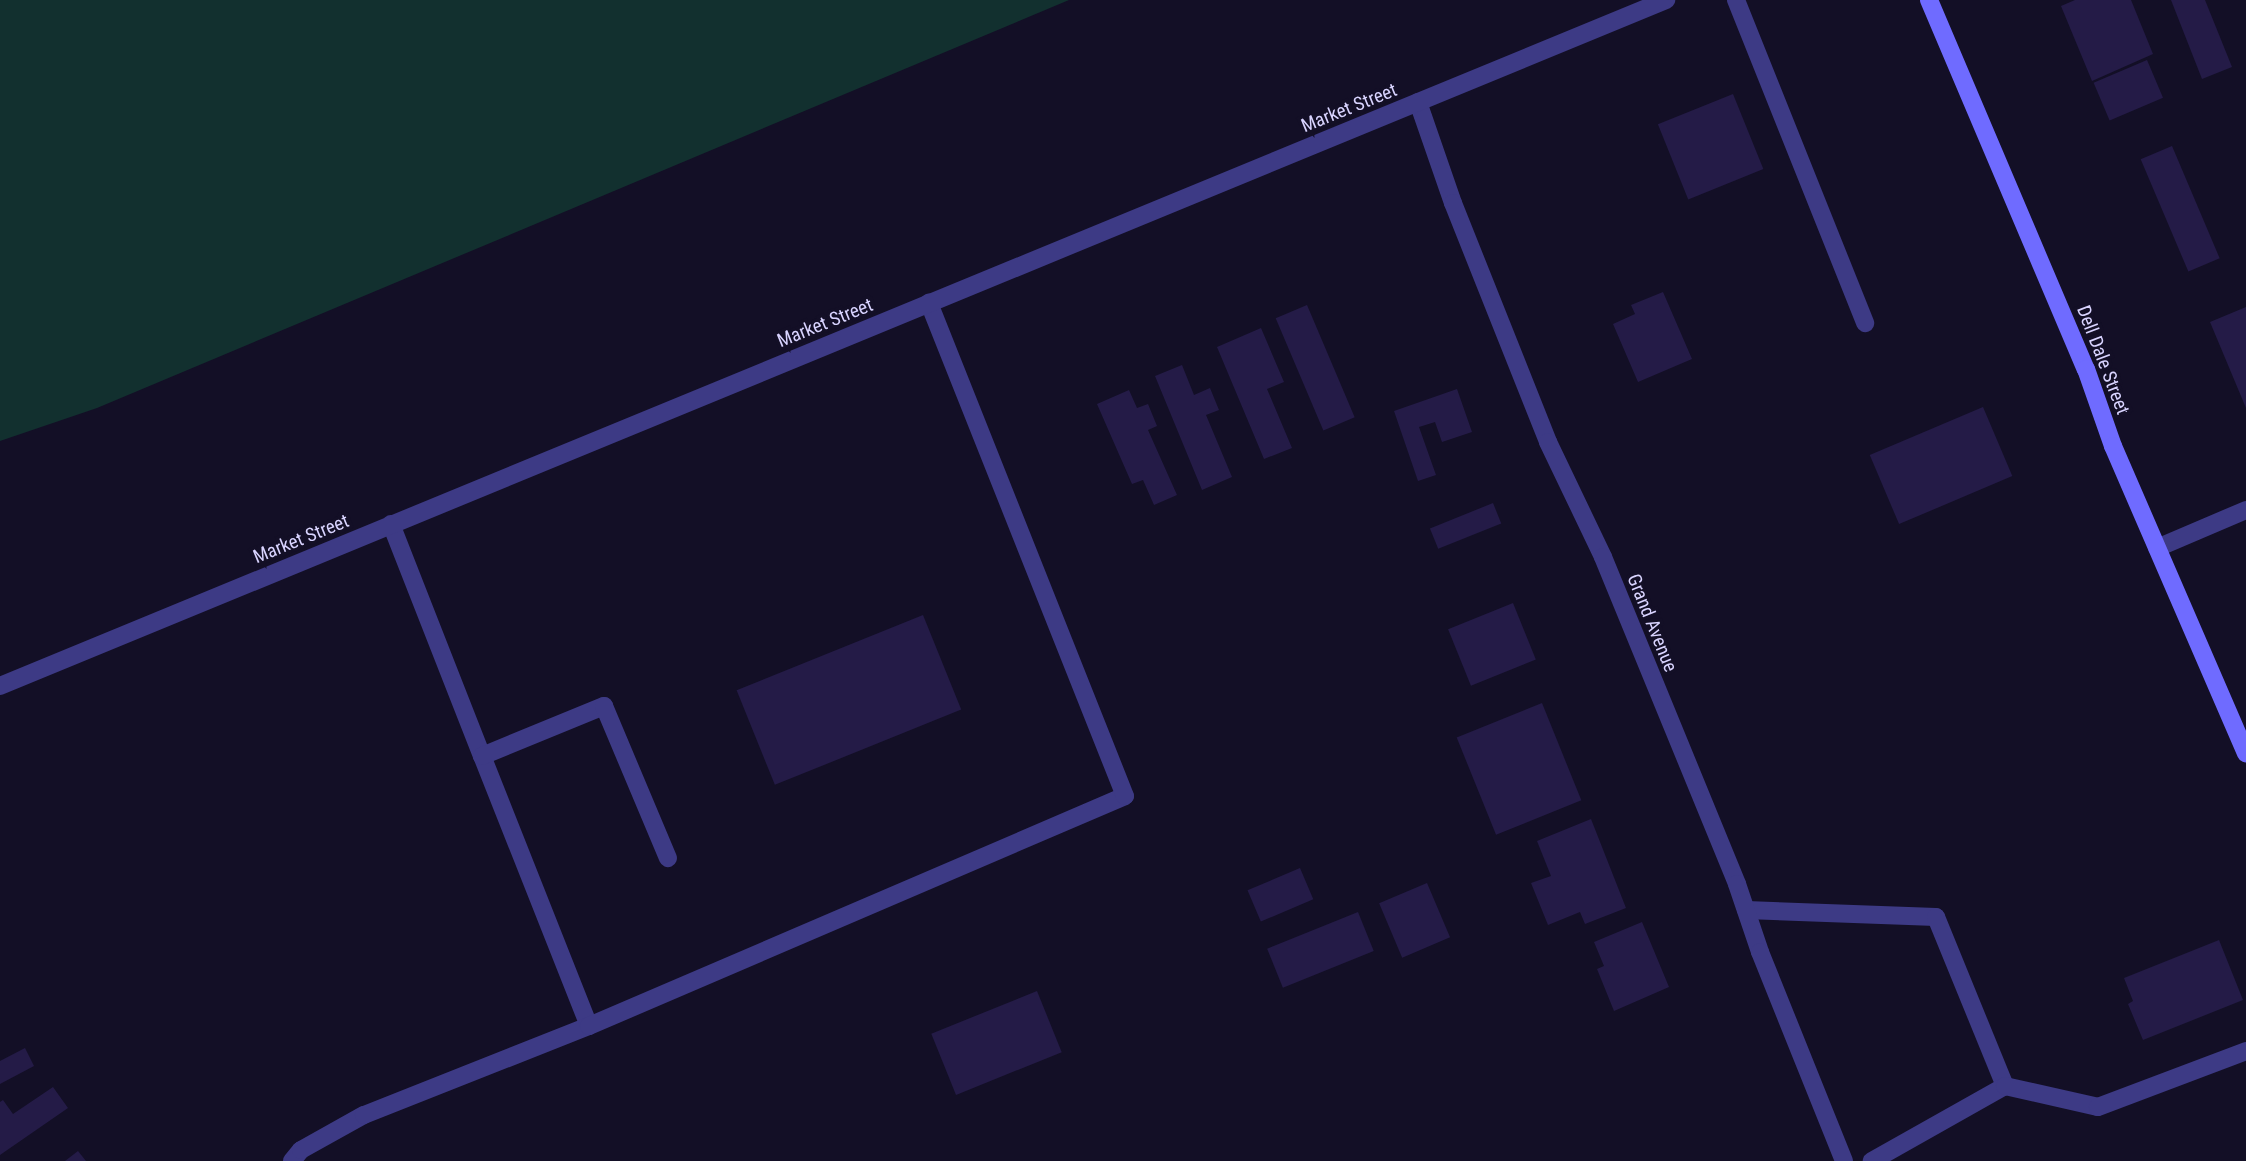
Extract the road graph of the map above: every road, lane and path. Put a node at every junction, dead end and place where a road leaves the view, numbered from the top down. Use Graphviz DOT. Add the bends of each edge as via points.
graph roads {
  1 [pos="1666,0"];
  2 [pos="1736,0"];
  3 [pos="1930,0"];
  4 [pos="1418,102"];
  5 [pos="929,303"];
  6 [pos="1865,323"];
  7 [pos="2246,510"];
  8 [pos="391,524"];
  9 [pos="2157,548"];
  10 [pos="0,686"];
  11 [pos="2237,736"];
  12 [pos="2246,753"];
  13 [pos="482,756"];
  14 [pos="2246,768"];
  15 [pos="668,858"];
  16 [pos="1746,911"];
  17 [pos="589,1026"];
  18 [pos="2246,1051"];
  19 [pos="2005,1086"];
  20 [pos="292,1161"];
  21 [pos="1844,1161"];
  22 [pos="1872,1161"];
  1 -- 4 [label="street, Market Street"];
  2 -- 6 [label="street"];
  3 -- 9 [label="main road, Dell Dale Street"];
  4 -- 5 [label="street, Market Street"];
  4 -- 16 [label="street, Grand Avenue" via="1548,442 1603,557"];
  5 -- 8 [label="street, Market Street"];
  5 -- 17 [label="street" via="1125,796"];
  7 -- 9 [label="street"];
  8 -- 10 [label="street, Market Street"];
  8 -- 13 [label="street"];
  9 -- 11 [label="main road, Dell Dale Street"];
  11 -- 12 [label="main road, Dell Dale Street"];
  11 -- 14 [label="main road, Dell Dale Street"];
  13 -- 15 [label="street" via="604,706"];
  13 -- 17 [label="street"];
  16 -- 19 [label="street" via="1936,917"];
  16 -- 21 [label="street, Grand Avenue"];
  17 -- 20 [label="street" via="364,1115 301,1150"];
  18 -- 19 [label="street" via="2098,1107"];
  19 -- 22 [label="street"];
}
